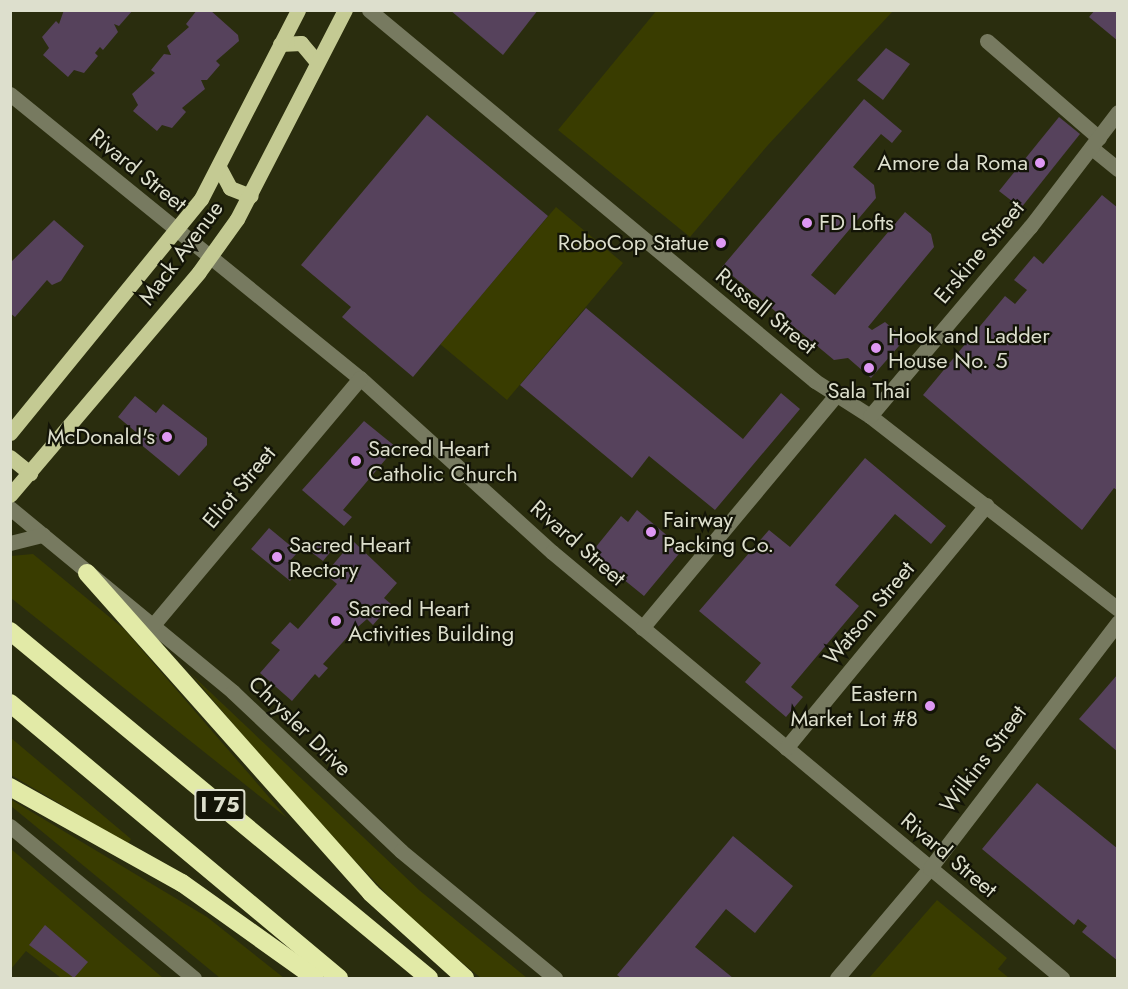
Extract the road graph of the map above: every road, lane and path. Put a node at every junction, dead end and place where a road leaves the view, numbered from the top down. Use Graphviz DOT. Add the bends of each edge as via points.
graph roads {
  1 [pos="298,10"];
  2 [pos="345,10"];
  3 [pos="369,10"];
  4 [pos="987,41"];
  5 [pos="280,44"];
  6 [pos="317,62"];
  7 [pos="10,94"];
  8 [pos="1118,111"];
  9 [pos="1096,143"];
  10 [pos="220,168"];
  11 [pos="1118,169"];
  12 [pos="250,196"];
  13 [pos="177,232"];
  14 [pos="211,256"];
  15 [pos="360,378"];
  16 [pos="835,396"];
  17 [pos="870,416"];
  18 [pos="10,433"];
  19 [pos="10,457"];
  20 [pos="30,473"];
  21 [pos="10,495"];
  22 [pos="986,505"];
  23 [pos="10,508"];
  24 [pos="43,535"];
  25 [pos="10,543"];
  26 [pos="87,573"];
  27 [pos="1118,609"];
  28 [pos="1118,622"];
  29 [pos="153,625"];
  30 [pos="642,628"];
  31 [pos="10,632"];
  32 [pos="10,703"];
  33 [pos="786,748"];
  34 [pos="10,787"];
  35 [pos="10,826"];
  36 [pos="930,868"];
  37 [pos="194,978"];
  38 [pos="315,978"];
  39 [pos="339,978"];
  40 [pos="429,978"];
  41 [pos="465,978"];
  42 [pos="555,978"];
  43 [pos="837,978"];
  44 [pos="1062,978"];
  1 -- 5 [label="main road, Mack Avenue"];
  2 -- 6 [label="main road, Mack Avenue"];
  3 -- 16 [label="street, Russell Street"];
  4 -- 9 [label="street"];
  5 -- 6 [label="main road" via="302,43"];
  5 -- 10 [label="main road, Mack Avenue"];
  6 -- 12 [label="main road, Mack Avenue"];
  7 -- 13 [label="street, Rivard Street"];
  8 -- 9 [label="street, Erskine Street"];
  9 -- 11 [label="street"];
  9 -- 17 [label="street, Erskine Street"];
  10 -- 12 [label="main road" via="230,188"];
  10 -- 13 [label="main road, Mack Avenue"];
  12 -- 14 [label="main road, Mack Avenue"];
  13 -- 14 [label="street, Rivard Street"];
  13 -- 18 [label="main road, Mack Avenue"];
  14 -- 15 [label="street, Rivard Street"];
  14 -- 20 [label="main road, Mack Avenue"];
  15 -- 29 [label="street, Eliot Street"];
  15 -- 30 [label="street, Rivard Street"];
  16 -- 17 [label="street, Russell Street"];
  16 -- 30 [label="street"];
  17 -- 22 [label="street, Russell Street"];
  19 -- 20 [label="main road"];
  20 -- 21 [label="main road, Mack Avenue"];
  22 -- 27 [label="street, Russell Street"];
  22 -- 33 [label="street, Watson Street"];
  23 -- 24 [label="street, Chrysler Drive"];
  24 -- 25 [label="street"];
  24 -- 26 [label="street, Chrysler Drive"];
  26 -- 29 [label="street, Chrysler Drive"];
  26 -- 41 [label="highway" via="372,893"];
  28 -- 36 [label="street, Wilkins Street"];
  29 -- 42 [label="street, Chrysler Drive" via="233,692 400,851"];
  30 -- 33 [label="street, Rivard Street"];
  31 -- 40 [label="highway, I 75"];
  32 -- 39 [label="highway, I 75"];
  33 -- 36 [label="street, Rivard Street"];
  34 -- 38 [label="highway" via="182,883"];
  35 -- 37 [label="street"];
  36 -- 43 [label="street, Wilkins Street"];
  36 -- 44 [label="street, Rivard Street"];
}
